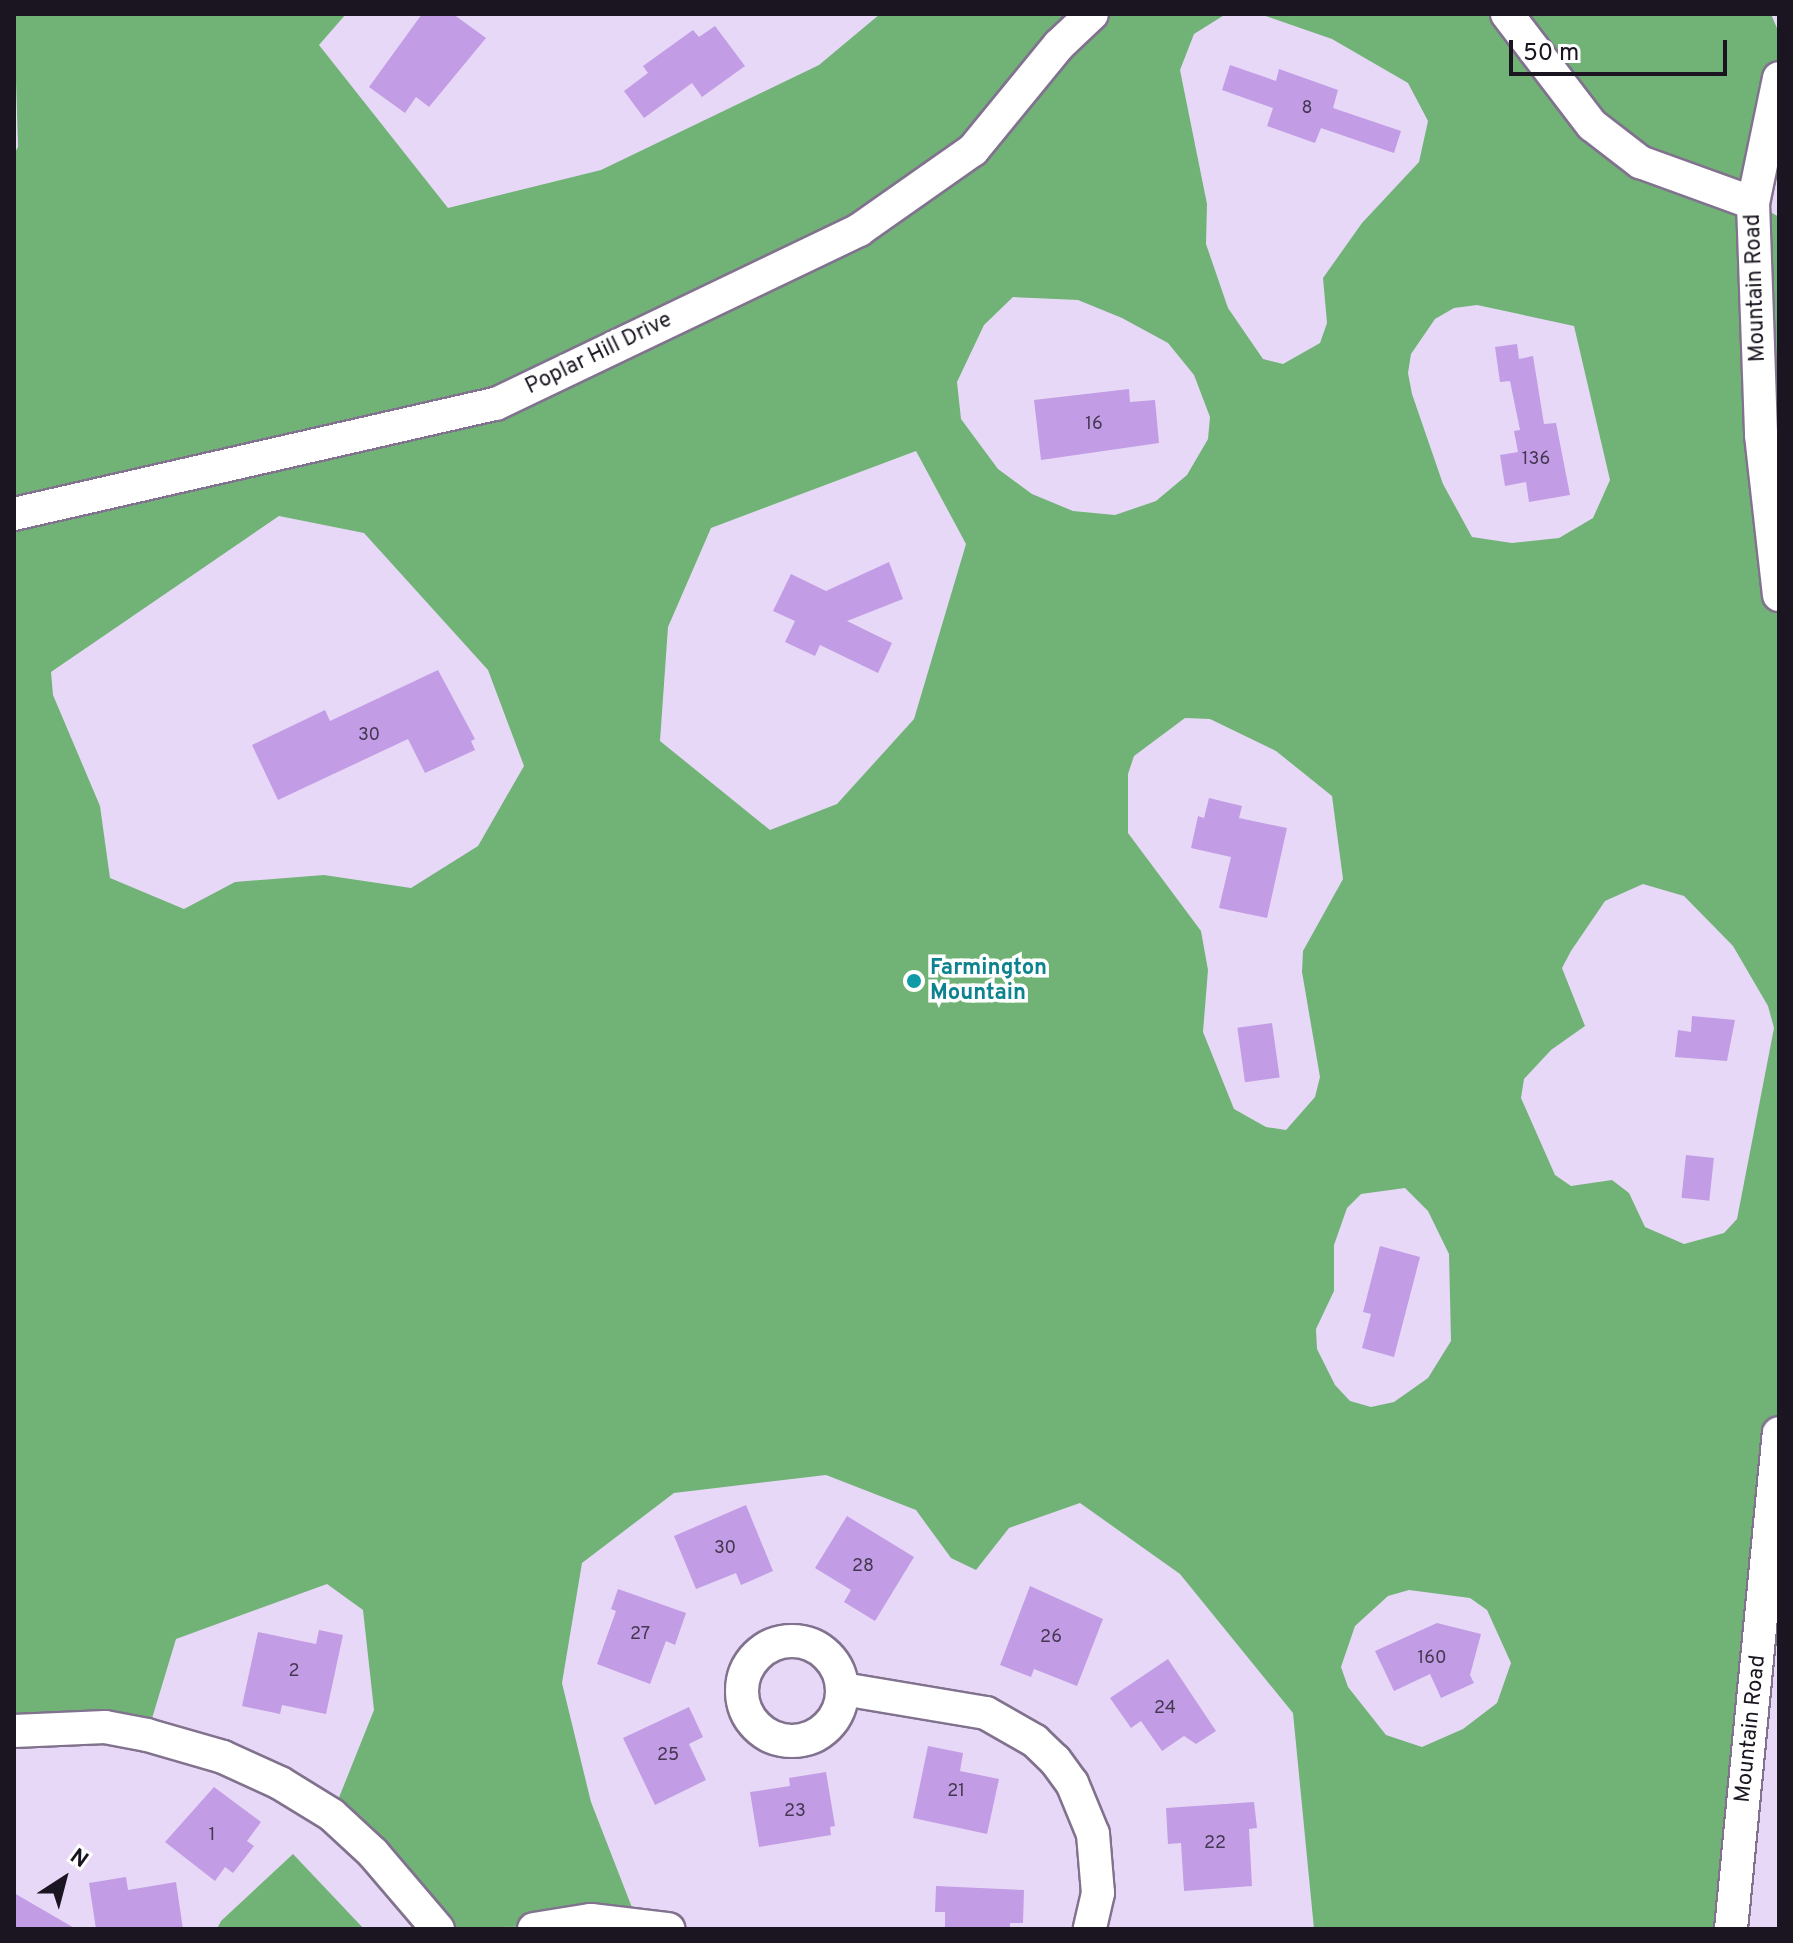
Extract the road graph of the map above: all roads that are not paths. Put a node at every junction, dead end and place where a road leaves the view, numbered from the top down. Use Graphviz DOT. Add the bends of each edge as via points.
graph roads {
  1 [pos="1092,14"];
  2 [pos="1507,14"];
  3 [pos="1779,78"];
  4 [pos="1753,203"];
  5 [pos="14,514"];
  6 [pos="1779,595"];
  7 [pos="1779,1433"];
  8 [pos="843,1689"];
  9 [pos="14,1731"];
  10 [pos="438,1929"];
  11 [pos="534,1929"];
  12 [pos="668,1929"];
  13 [pos="1090,1929"];
  14 [pos="1731,1929"];
  1 -- 5 [label="street, Poplar Hill Drive" via="1059,45 973,150 859,230 496,404"];
  2 -- 4 [label="street" via="1592,125 1628,153"];
  3 -- 4 [label="street, Mountain Road"];
  4 -- 6 [label="street, Mountain Road" via="1761,435"];
  7 -- 14 [label="street, Mountain Road"];
  8 -- 13 [label="street" via="986,1713 1035,1741 1055,1760 1072,1783 1093,1834 1098,1893"];
  9 -- 10 [label="street" via="105,1727 165,1738 280,1783 332,1815 373,1853"];
  11 -- 12 [label="street" via="591,1920"];
}
